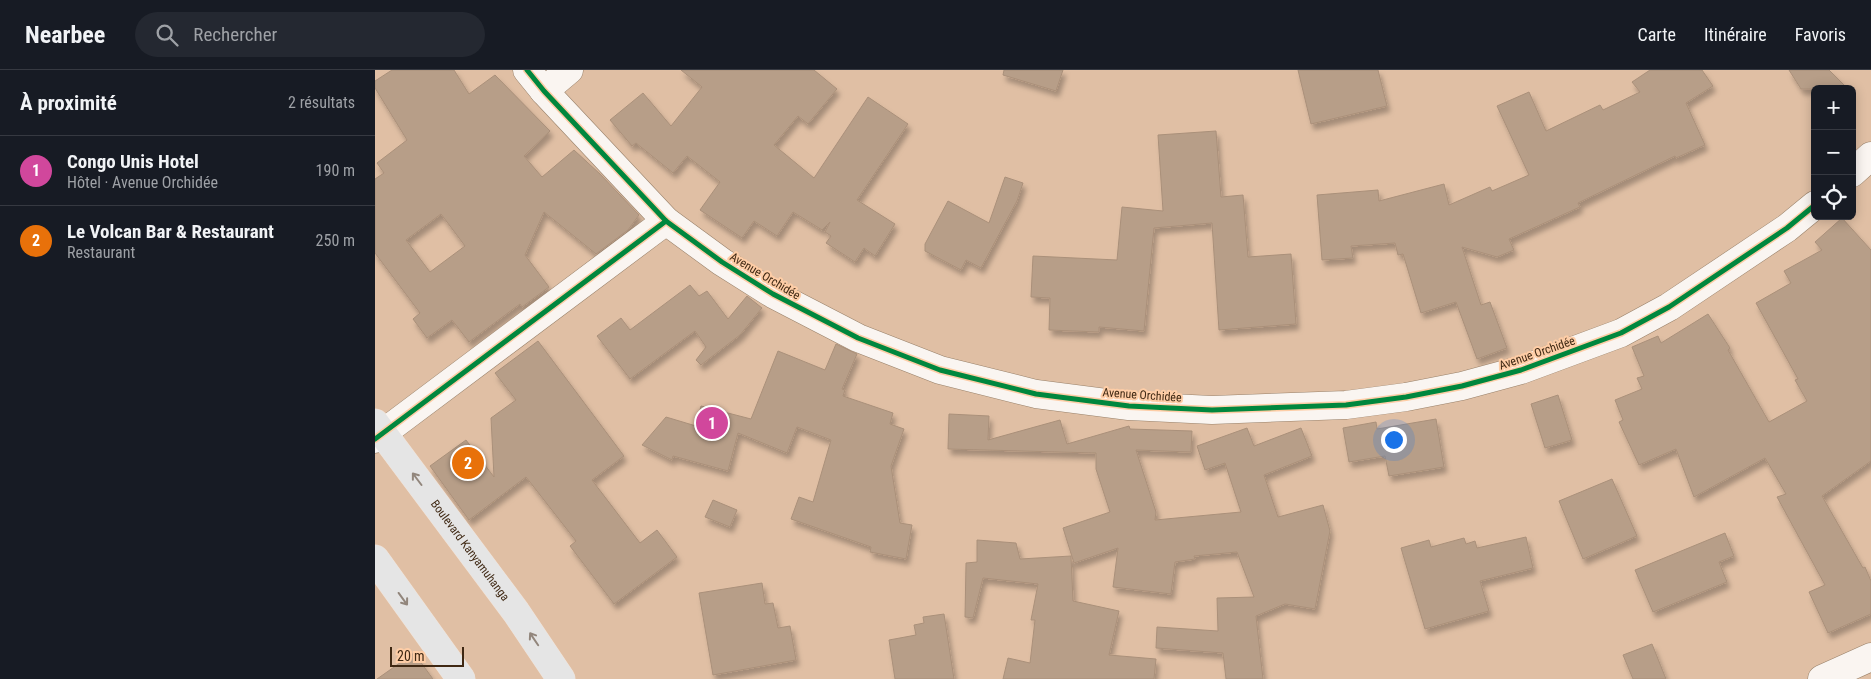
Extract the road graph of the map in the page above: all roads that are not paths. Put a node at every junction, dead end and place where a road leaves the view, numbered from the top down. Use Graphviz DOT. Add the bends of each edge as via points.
graph roads {
  1 [pos="527,70"];
  2 [pos="569,70"];
  3 [pos="544,91"];
  4 [pos="1871,156"];
  5 [pos="1856,169"];
  6 [pos="1811,208"];
  7 [pos="666,221"];
  8 [pos="378,432"];
  9 [pos="375,559"];
  10 [pos="1870,661"];
  11 [pos="461,679"];
  12 [pos="561,679"];
  13 [pos="1822,679"];
  1 -- 3 [label="street, Avenue Orchidée"];
  2 -- 3 [label="street"];
  3 -- 7 [label="street, Avenue Orchidée"];
  4 -- 5 [label="street"];
  6 -- 7 [label="street, Avenue Orchidée" via="1780,233 1669,307 1621,333 1521,370 1462,386 1346,405 1212,410 1129,406 1036,394 940,370 858,338 773,294"];
  7 -- 8 [label="street"];
  12 -- 8 [label="main road, Boulevard Kanyamuhanga, one-way" via="516,612"];
  9 -- 11 [label="main road, one-way"];
  10 -- 13 [label="street"];
}
